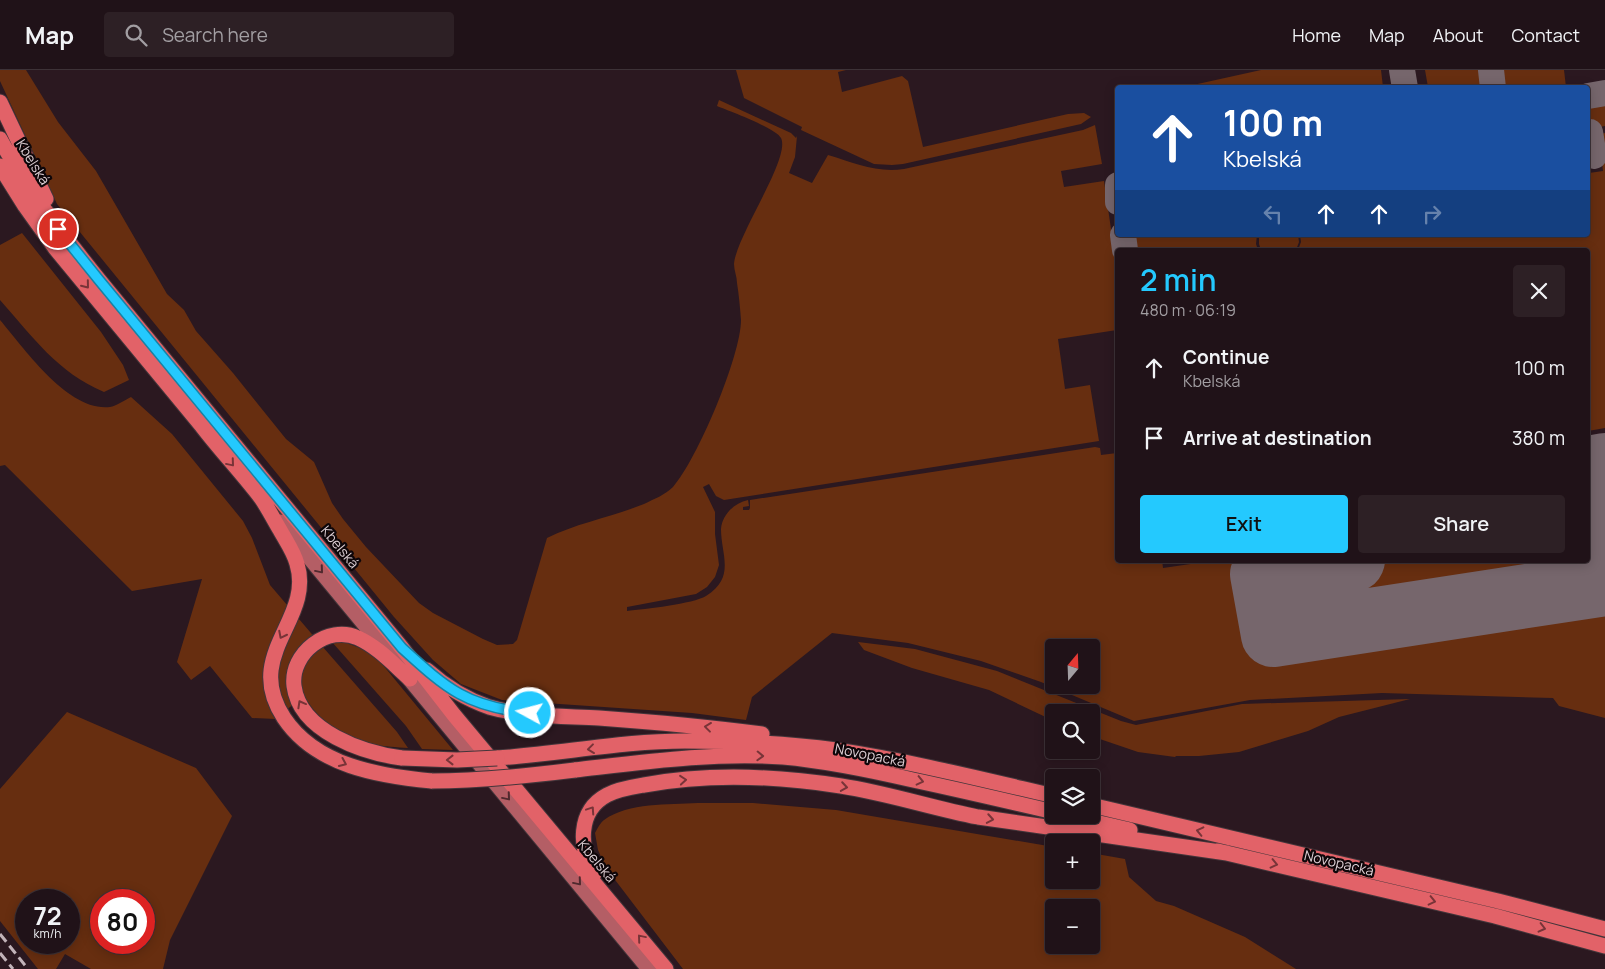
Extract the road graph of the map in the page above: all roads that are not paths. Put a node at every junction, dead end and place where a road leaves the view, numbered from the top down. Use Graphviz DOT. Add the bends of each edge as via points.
graph roads {
  1 [pos="0,102"];
  2 [pos="0,139"];
  3 [pos="0,166"];
  4 [pos="0,187"];
  5 [pos="62,245"];
  6 [pos="262,500"];
  7 [pos="402,648"];
  8 [pos="410,679"];
  9 [pos="859,754"];
  10 [pos="1045,794"];
  11 [pos="1100,807"];
  12 [pos="1045,810"];
  13 [pos="1100,823"];
  14 [pos="1227,853"];
  15 [pos="615,908"];
  16 [pos="1605,930"];
  17 [pos="1605,946"];
  18 [pos="649,969"];
  19 [pos="666,969"];
  1 -- 5 [label="highway"];
  2 -- 5 [label="highway, Kbelská"];
  3 -- 5 [label="highway, Kbelská" via="25,206"];
  4 -- 5 [label="highway"];
  5 -- 6 [label="highway, Kbelská, one-way"];
  5 -- 7 [label="highway, Kbelská"];
  6 -- 8 [label="main road, Kbelská, one-way"];
  6 -- 12 [label="highway, Novopacká, one-way, bridge" via="297,564 300,580 293,613 273,656 273,690 283,716 295,730 317,749 342,762 391,777 467,781 676,759 750,756 808,760 880,772"];
  9 -- 7 [label="highway, one-way" via="784,736 491,708 445,685"];
  7 -- 15 [label="highway, Kbelská"];
  9 -- 8 [label="highway, one-way, bridge" via="747,742 682,741 524,756 456,760 402,758 363,750 337,738 309,716 299,702 294,686 295,672 304,654 319,640 336,635 351,636 366,643"];
  8 -- 18 [label="main road, Kbelská, one-way"];
  9 -- 10 [label="highway, Novopacká"];
  16 -- 11 [label="highway, Novopacká, one-way" via="1498,901"];
  13 -- 14 [label="highway, Novopacká"];
  15 -- 14 [label="highway, one-way" via="592,872 586,856 583,832 589,812 603,797 615,792 677,781 744,778 832,785 978,817"];
  14 -- 17 [label="highway, Novopacká, one-way" via="1495,916"];
  19 -- 15 [label="highway, Kbelská, one-way"];
}
